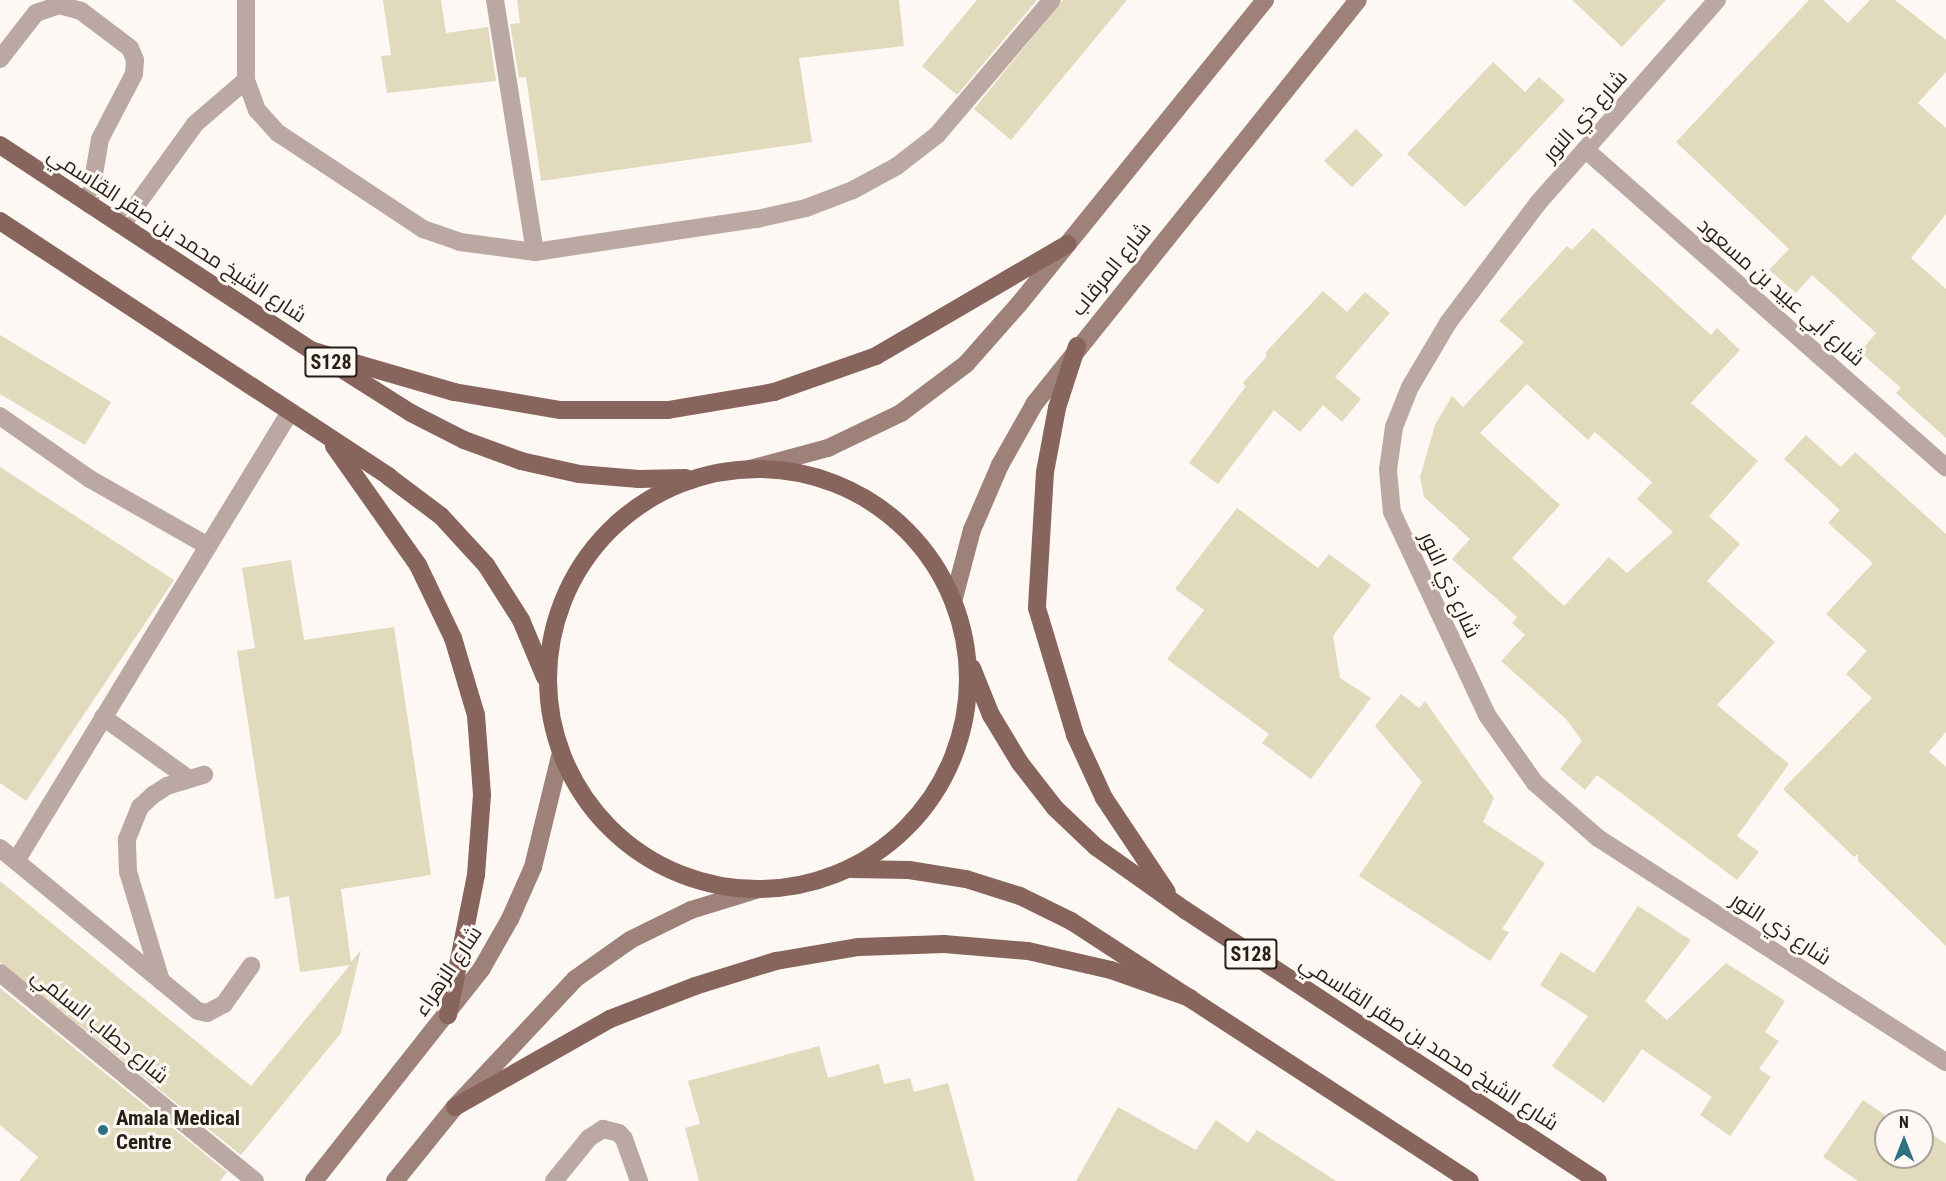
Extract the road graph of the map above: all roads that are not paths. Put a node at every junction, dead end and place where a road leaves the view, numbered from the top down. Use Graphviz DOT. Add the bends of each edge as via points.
graph roads {
  1 [pos="246,0"];
  2 [pos="495,0"];
  3 [pos="1052,0"];
  4 [pos="1265,0"];
  5 [pos="1358,0"];
  6 [pos="1718,0"];
  7 [pos="0,59"];
  8 [pos="246,80"];
  9 [pos="0,145"];
  10 [pos="1586,150"];
  11 [pos="89,204"];
  12 [pos="0,221"];
  13 [pos="122,225"];
  14 [pos="1068,244"];
  15 [pos="535,252"];
  16 [pos="1077,346"];
  17 [pos="313,351"];
  18 [pos="290,412"];
  19 [pos="0,416"];
  20 [pos="326,435"];
  21 [pos="1946,467"];
  22 [pos="750,469"];
  23 [pos="700,477"];
  24 [pos="208,546"];
  25 [pos="954,598"];
  26 [pos="969,662"];
  27 [pos="546,680"];
  28 [pos="103,717"];
  29 [pos="560,756"];
  30 [pos="0,848"];
  31 [pos="16,861"];
  32 [pos="852,868"];
  33 [pos="756,890"];
  34 [pos="1175,903"];
  35 [pos="251,966"];
  36 [pos="0,973"];
  37 [pos="161,981"];
  38 [pos="1190,998"];
  39 [pos="448,1015"];
  40 [pos="1946,1062"];
  41 [pos="455,1107"];
  42 [pos="255,1181"];
  43 [pos="314,1181"];
  44 [pos="395,1181"];
  45 [pos="554,1181"];
  46 [pos="639,1181"];
  47 [pos="1470,1181"];
  48 [pos="1598,1181"];
  1 -- 8 [label="street"];
  2 -- 15 [label="street"];
  3 -- 15 [label="street" via="937,135 897,166 853,190 806,208 757,219"];
  4 -- 14 [label="main road"];
  5 -- 16 [label="main road, شارع المرقاب"];
  6 -- 10 [label="street, شارع ذي النور"];
  7 -- 11 [label="street" via="36,13 59,5 81,11 130,48 135,60 134,74 100,138"];
  8 -- 13 [label="street" via="195,123"];
  8 -- 15 [label="street" via="257,110 278,133 399,214 460,242"];
  9 -- 11 [label="main road, شارع الشيخ محمد بن صقر القاسمي / S128"];
  10 -- 21 [label="street, شارع أبي عبيد بن مسعود"];
  10 -- 40 [label="street, شارع ذي النور" via="1491,262 1410,387 1394,427 1388,470 1392,512 1487,715 1509,750 1550,798 1598,838"];
  11 -- 13 [label="main road, شارع الشيخ محمد بن صقر القاسمي / S128"];
  12 -- 18 [label="main road"];
  13 -- 17 [label="main road, شارع الشيخ محمد بن صقر القاسمي / S128"];
  14 -- 17 [label="main road" via="876,356 774,392 668,410 560,410 454,392"];
  14 -- 22 [label="main road" via="966,364 901,412 828,448"];
  16 -- 25 [label="main road, شارع المرقاب" via="1035,403 1000,465 972,530"];
  16 -- 34 [label="main road" via="1057,408 1045,472 1037,608 1075,735 1141,857"];
  17 -- 23 [label="main road, شارع الشيخ محمد بن صقر القاسمي / S128" via="411,412 464,440 521,461 579,474 639,479"];
  18 -- 20 [label="main road"];
  18 -- 24 [label="street"];
  19 -- 24 [label="street" via="90,479"];
  20 -- 27 [label="main road" via="441,516 486,564 521,620"];
  20 -- 39 [label="main road" via="418,564 453,638 476,715 482,795 476,875"];
  22 -- 23 [label="main road"];
  22 -- 25 [label="main road" via="801,473 850,489 884,511 928,554"];
  23 -- 27 [label="main road" via="658,494 620,519 589,553 565,592 551,635"];
  24 -- 28 [label="street"];
  25 -- 26 [label="main road"];
  26 -- 32 [label="main road" via="967,713 956,751 928,805 894,840"];
  26 -- 34 [label="main road, شارع الشيخ محمد بن صقر القاسمي / S128" via="991,715 1020,764 1055,808 1096,847"];
  27 -- 29 [label="main road"];
  28 -- 31 [label="street"];
  28 -- 37 [label="street" via="197,777 153,795 140,807 127,838 128,872"];
  29 -- 33 [label="main road" via="584,800 597,815 617,837 659,866 706,884"];
  29 -- 39 [label="main road, شارع الزهراء" via="532,867 510,919"];
  30 -- 31 [label="street"];
  31 -- 37 [label="street"];
  32 -- 33 [label="main road" via="805,885"];
  32 -- 38 [label="main road" via="943,875 1020,896 1114,946"];
  33 -- 41 [label="main road" via="681,915 630,940 575,979"];
  34 -- 48 [label="main road, شارع الشيخ محمد بن صقر القاسمي / S128"];
  35 -- 37 [label="street" via="224,1004 207,1013 198,1011"];
  36 -- 42 [label="street, شارع حطاب السلمي"];
  38 -- 41 [label="main road" via="1111,970 1028,951 944,944 859,947 776,961 695,986 621,1015"];
  38 -- 47 [label="main road"];
  39 -- 43 [label="main road, شارع الزهراء"];
  41 -- 44 [label="main road"];
  45 -- 46 [label="street" via="595,1132 611,1130 624,1139"];
}
